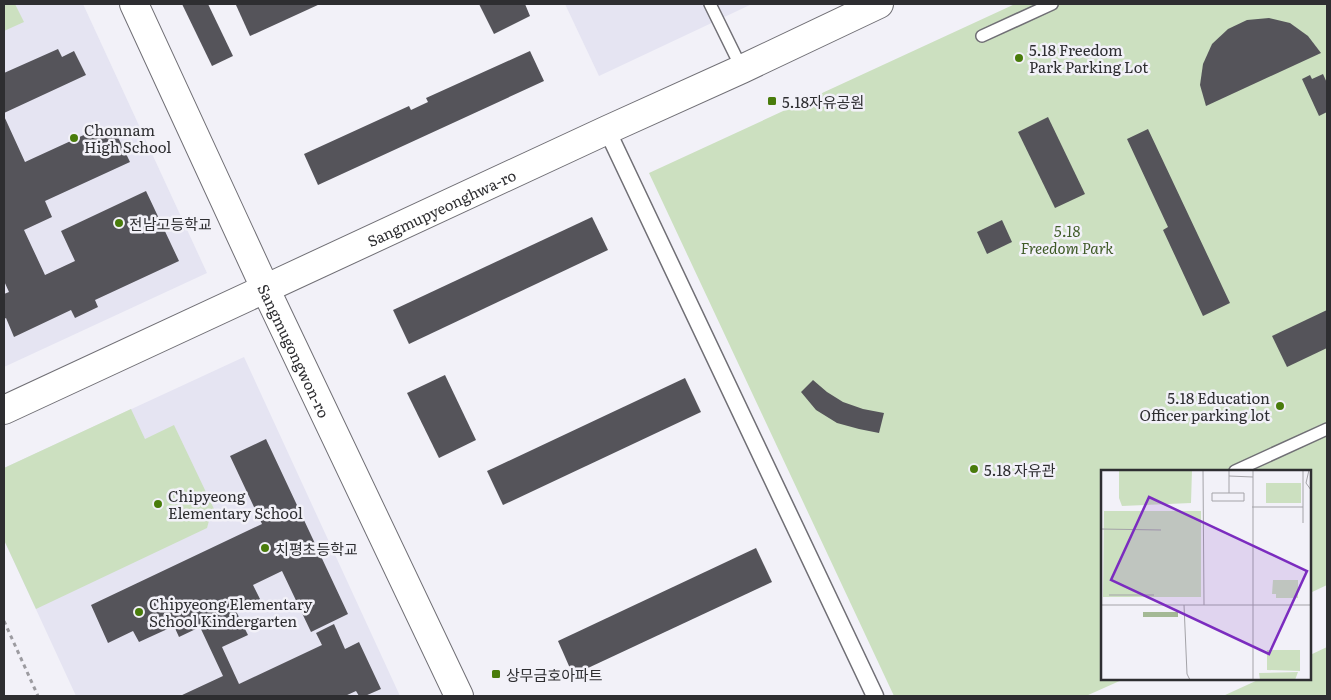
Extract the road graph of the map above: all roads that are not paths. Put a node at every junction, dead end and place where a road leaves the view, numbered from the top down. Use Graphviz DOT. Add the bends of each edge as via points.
graph roads {
  1 [pos="134,4"];
  2 [pos="710,4"];
  3 [pos="879,4"];
  4 [pos="1052,4"];
  5 [pos="982,36"];
  6 [pos="742,69"];
  7 [pos="607,130"];
  8 [pos="266,288"];
  9 [pos="4,410"];
  10 [pos="1327,428"];
  11 [pos="1237,470"];
  12 [pos="459,696"];
  13 [pos="875,696"];
  1 -- 8 [label="street, Sangmugongwon-ro"];
  2 -- 6 [label="lane"];
  3 -- 6 [label="street, Sangmupyeonghwa-ro"];
  4 -- 5 [label="lane"];
  6 -- 7 [label="street, Sangmupyeonghwa-ro"];
  7 -- 8 [label="street, Sangmupyeonghwa-ro"];
  7 -- 13 [label="street"];
  8 -- 9 [label="street, Sangmupyeonghwa-ro"];
  8 -- 12 [label="street, Sangmugongwon-ro"];
  10 -- 11 [label="lane"];
}
